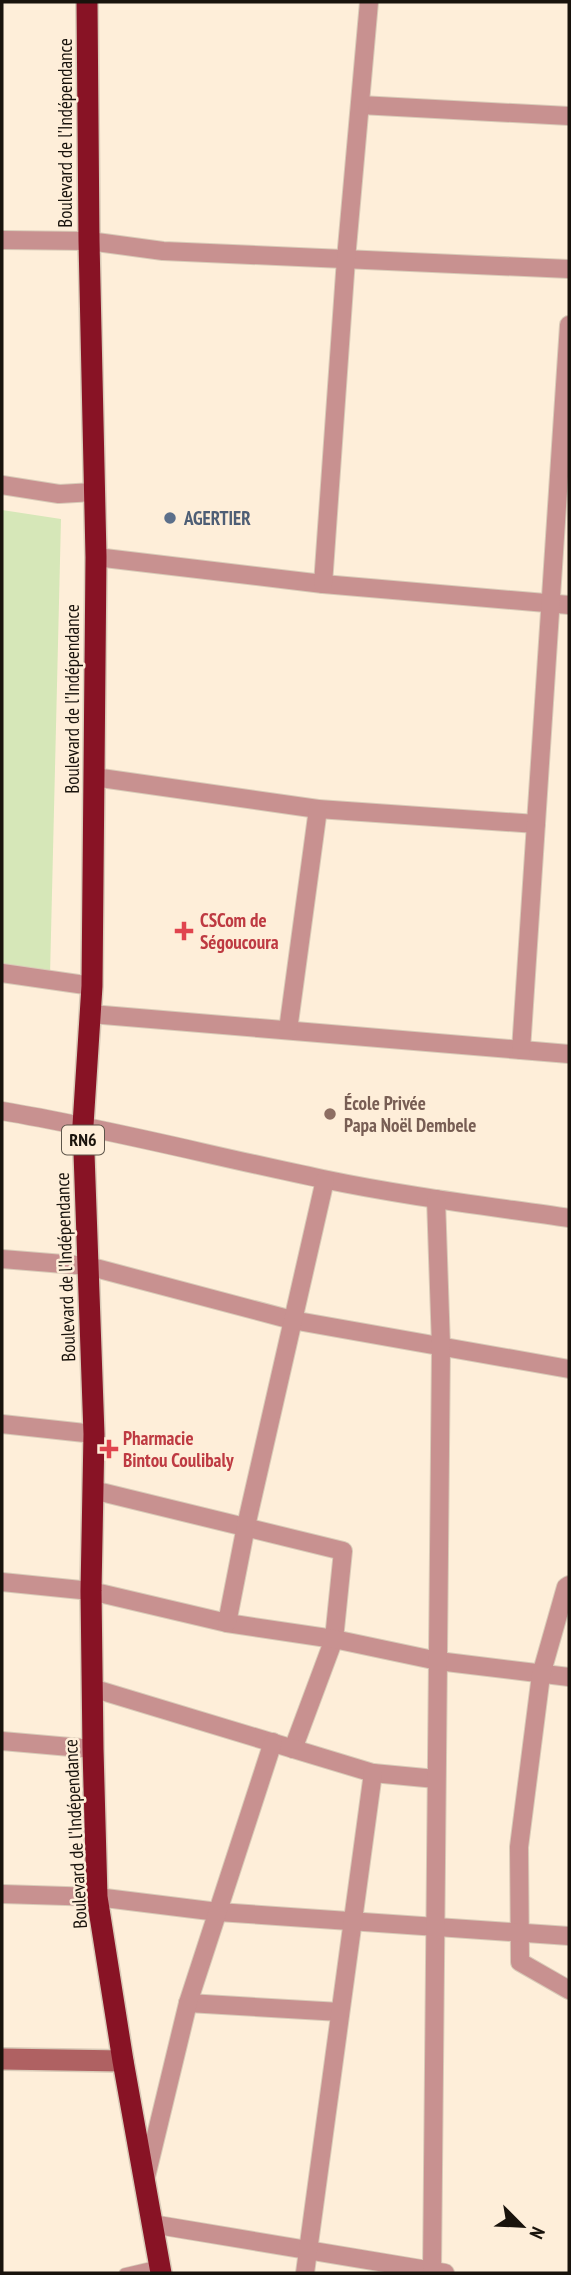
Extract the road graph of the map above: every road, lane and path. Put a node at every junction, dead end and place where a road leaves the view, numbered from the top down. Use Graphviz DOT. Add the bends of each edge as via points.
graph roads {
  1 [pos="87,2"];
  2 [pos="369,2"];
  3 [pos="360,105"];
  4 [pos="569,116"];
  5 [pos="2,240"];
  6 [pos="89,242"];
  7 [pos="345,259"];
  8 [pos="569,269"];
  9 [pos="569,325"];
  10 [pos="2,485"];
  11 [pos="94,492"];
  12 [pos="96,557"];
  13 [pos="323,583"];
  14 [pos="551,604"];
  15 [pos="569,605"];
  16 [pos="94,777"];
  17 [pos="318,809"];
  18 [pos="536,824"];
  19 [pos="2,973"];
  20 [pos="92,986"];
  21 [pos="91,1014"];
  22 [pos="288,1030"];
  23 [pos="521,1050"];
  24 [pos="569,1054"];
  25 [pos="2,1111"];
  26 [pos="83,1125"];
  27 [pos="325,1180"];
  28 [pos="436,1199"];
  29 [pos="569,1218"];
  30 [pos="2,1259"];
  31 [pos="88,1266"];
  32 [pos="292,1320"];
  33 [pos="441,1346"];
  34 [pos="569,1369"];
  35 [pos="2,1424"];
  36 [pos="94,1434"];
  37 [pos="93,1490"];
  38 [pos="246,1526"];
  39 [pos="2,1582"];
  40 [pos="569,1585"];
  41 [pos="92,1591"];
  42 [pos="227,1623"];
  43 [pos="334,1639"];
  44 [pos="438,1661"];
  45 [pos="541,1675"];
  46 [pos="569,1677"];
  47 [pos="92,1688"];
  48 [pos="2,1741"];
  49 [pos="273,1742"];
  50 [pos="93,1749"];
  51 [pos="293,1749"];
  52 [pos="373,1773"];
  53 [pos="436,1779"];
  54 [pos="2,1894"];
  55 [pos="97,1897"];
  56 [pos="218,1912"];
  57 [pos="353,1921"];
  58 [pos="435,1927"];
  59 [pos="520,1933"];
  60 [pos="569,1936"];
  61 [pos="569,1990"];
  62 [pos="188,2003"];
  63 [pos="340,2012"];
  64 [pos="2,2060"];
  65 [pos="123,2061"];
  66 [pos="145,2181"];
  67 [pos="152,2224"];
  68 [pos="306,2251"];
  69 [pos="160,2269"];
  70 [pos="437,2272"];
  71 [pos="124,2273"];
  72 [pos="305,2273"];
  1 -- 6 [label="highway, Boulevard de l'Indépendance / RN6"];
  2 -- 3 [label="street"];
  3 -- 4 [label="street"];
  3 -- 7 [label="street"];
  5 -- 6 [label="street"];
  6 -- 7 [label="street" via="163,251"];
  6 -- 11 [label="highway, Boulevard de l'Indépendance / RN6"];
  7 -- 8 [label="street"];
  7 -- 13 [label="street"];
  9 -- 14 [label="street"];
  10 -- 11 [label="street" via="59,494"];
  11 -- 12 [label="highway, Boulevard de l'Indépendance / RN6"];
  12 -- 13 [label="street"];
  12 -- 16 [label="highway, Boulevard de l'Indépendance / RN6"];
  13 -- 14 [label="street"];
  14 -- 15 [label="street"];
  14 -- 18 [label="street"];
  16 -- 17 [label="street"];
  16 -- 20 [label="highway, Boulevard de l'Indépendance / RN6"];
  17 -- 18 [label="street"];
  17 -- 22 [label="street"];
  18 -- 23 [label="street"];
  19 -- 20 [label="street"];
  20 -- 21 [label="highway, Boulevard de l'Indépendance / RN6"];
  21 -- 22 [label="street"];
  21 -- 26 [label="highway, Boulevard de l'Indépendance / RN6"];
  22 -- 23 [label="street"];
  23 -- 24 [label="street"];
  25 -- 26 [label="street"];
  26 -- 27 [label="street"];
  26 -- 31 [label="highway, Boulevard de l'Indépendance / RN6"];
  27 -- 28 [label="street"];
  27 -- 32 [label="street"];
  28 -- 29 [label="street"];
  28 -- 33 [label="street"];
  30 -- 31 [label="street"];
  31 -- 32 [label="street"];
  31 -- 36 [label="highway, Boulevard de l'Indépendance / RN6"];
  32 -- 33 [label="street"];
  32 -- 38 [label="street"];
  33 -- 34 [label="street"];
  33 -- 44 [label="street"];
  35 -- 36 [label="street"];
  36 -- 37 [label="highway, Boulevard de l'Indépendance / RN6"];
  37 -- 38 [label="street"];
  37 -- 41 [label="highway, Boulevard de l'Indépendance / RN6"];
  38 -- 42 [label="street"];
  38 -- 43 [label="street" via="343,1551"];
  39 -- 41 [label="street"];
  40 -- 45 [label="street"];
  41 -- 42 [label="street"];
  41 -- 47 [label="highway, Boulevard de l'Indépendance / RN6"];
  42 -- 43 [label="street"];
  43 -- 44 [label="street"];
  43 -- 51 [label="street"];
  44 -- 45 [label="street"];
  44 -- 53 [label="street"];
  45 -- 46 [label="street"];
  45 -- 59 [label="street" via="519,1847"];
  47 -- 49 [label="street"];
  47 -- 50 [label="highway, Boulevard de l'Indépendance / RN6"];
  48 -- 50 [label="street"];
  49 -- 51 [label="street"];
  49 -- 56 [label="street"];
  50 -- 55 [label="highway, Boulevard de l'Indépendance / RN6"];
  51 -- 52 [label="street"];
  52 -- 53 [label="street"];
  52 -- 57 [label="street"];
  53 -- 58 [label="street"];
  54 -- 55 [label="street"];
  55 -- 56 [label="street"];
  55 -- 65 [label="highway, Boulevard de l'Indépendance / RN6"];
  56 -- 57 [label="street"];
  56 -- 62 [label="street"];
  57 -- 58 [label="street"];
  57 -- 63 [label="street"];
  58 -- 59 [label="street"];
  58 -- 70 [label="street"];
  59 -- 60 [label="street"];
  59 -- 61 [label="street" via="520,1962"];
  62 -- 63 [label="street"];
  62 -- 66 [label="street"];
  63 -- 68 [label="street"];
  64 -- 65 [label="street"];
  65 -- 66 [label="highway, Boulevard de l'Indépendance / RN6"];
  66 -- 67 [label="highway, Boulevard de l'Indépendance / RN6"];
  67 -- 68 [label="street"];
  67 -- 69 [label="highway, Boulevard de l'Indépendance / RN6"];
  68 -- 70 [label="street"];
  68 -- 72 [label="street"];
  69 -- 71 [label="lane"];
}
